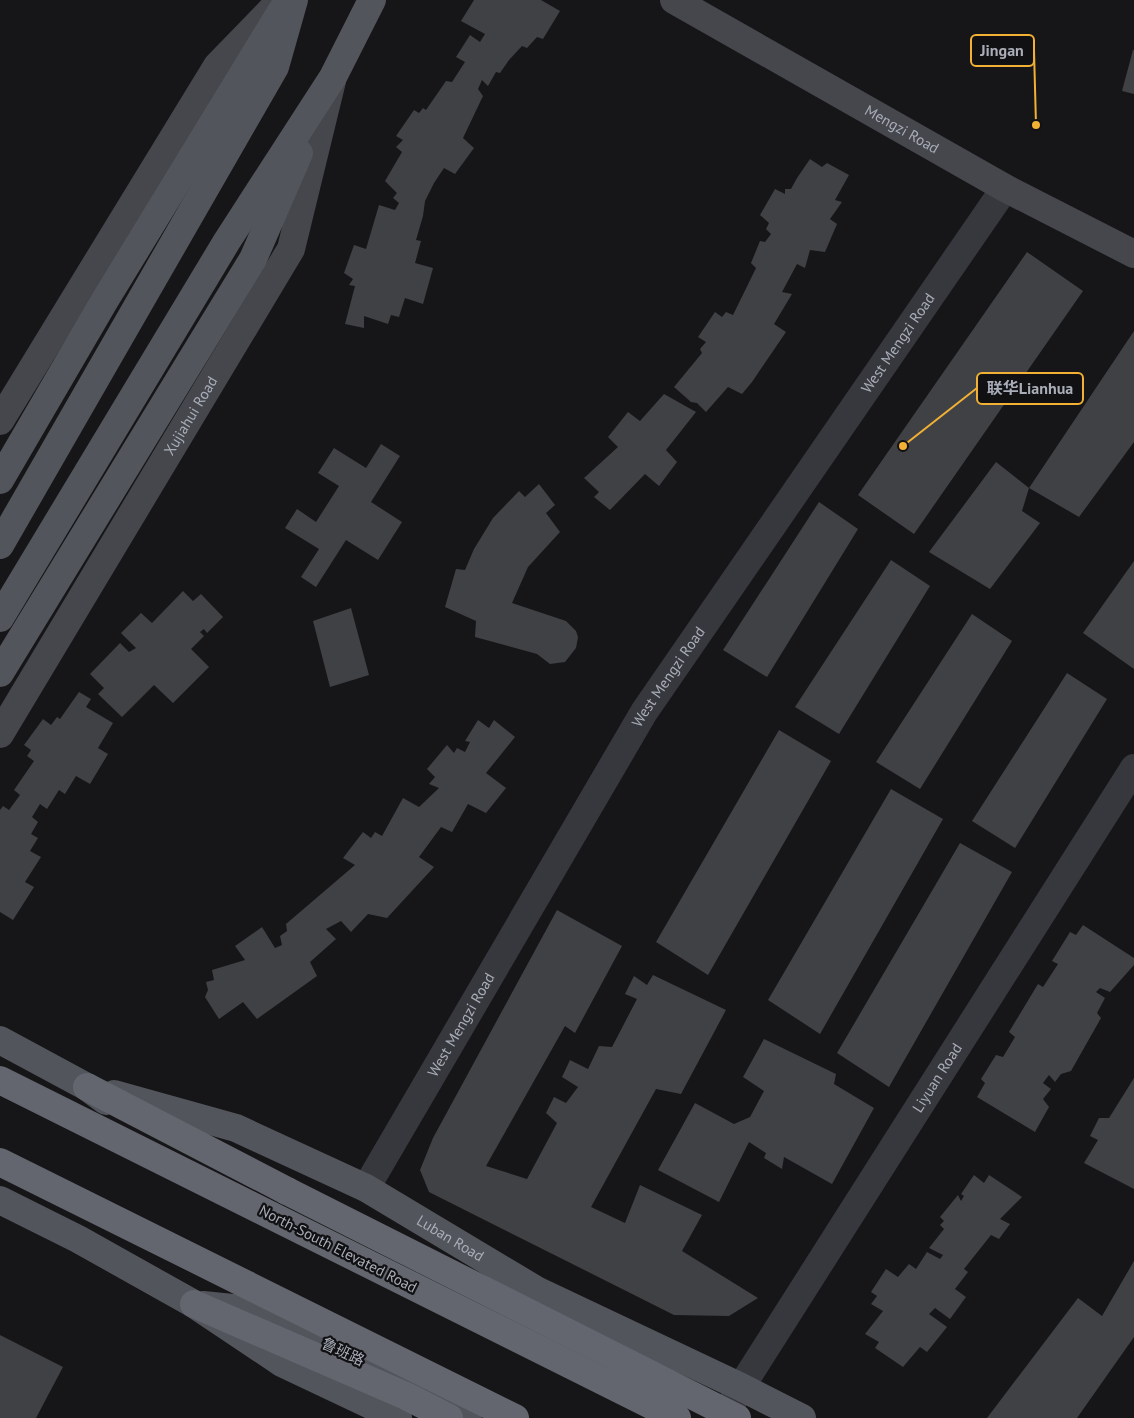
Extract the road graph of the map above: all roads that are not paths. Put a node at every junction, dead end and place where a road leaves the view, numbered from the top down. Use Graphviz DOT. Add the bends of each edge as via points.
graph roads {
  1 [pos="281,0"];
  2 [pos="288,0"];
  3 [pos="294,0"];
  4 [pos="372,0"];
  5 [pos="674,0"];
  6 [pos="333,77"];
  7 [pos="1006,188"];
  8 [pos="1134,254"];
  9 [pos="0,421"];
  10 [pos="0,480"];
  11 [pos="0,545"];
  12 [pos="0,618"];
  13 [pos="0,674"];
  14 [pos="0,734"];
  15 [pos="1134,768"];
  16 [pos="0,1040"];
  17 [pos="0,1080"];
  18 [pos="87,1087"];
  19 [pos="0,1162"];
  20 [pos="366,1188"];
  21 [pos="0,1200"];
  22 [pos="194,1304"];
  23 [pos="741,1387"];
  24 [pos="402,1407"];
  25 [pos="449,1418"];
  26 [pos="488,1418"];
  27 [pos="515,1418"];
  28 [pos="677,1418"];
  29 [pos="708,1418"];
  30 [pos="718,1418"];
  31 [pos="723,1418"];
  32 [pos="737,1418"];
  33 [pos="802,1418"];
  1 -- 9 [label="main road" via="217,66"];
  2 -- 10 [label="main road" via="105,300"];
  3 -- 11 [label="main road" via="275,67"];
  4 -- 6 [label="main road, Xujiahui Road"];
  5 -- 7 [label="main road, Mengzi Road"];
  6 -- 12 [label="main road, Xujiahui Road" via="227,241"];
  6 -- 13 [label="main road" via="253,259"];
  6 -- 14 [label="main road, Xujiahui Road" via="290,249"];
  7 -- 8 [label="main road, Mengzi Road"];
  7 -- 20 [label="street, West Mengzi Road" via="644,712"];
  15 -- 23 [label="street, Liyuan Road"];
  16 -- 18 [label="main road, Luban Road"];
  17 -- 28 [label="highway, North-South Elevated Road"];
  18 -- 20 [label="main road, Luban Road" via="236,1128"];
  18 -- 29 [label="main road, Luban Road" via="158,1139"];
  18 -- 32 [label="highway, bridge"];
  19 -- 27 [label="highway"];
  20 -- 23 [label="main road, Luban Road" via="538,1290"];
  21 -- 22 [label="main road"];
  22 -- 24 [label="highway"];
  22 -- 26 [label="main road, 鲁班路" via="252,1310"];
  23 -- 30 [label="street, Liyuan Road"];
  23 -- 31 [label="street, Liyuan Road"];
  23 -- 33 [label="main road, Luban Road"];
  24 -- 25 [label="highway"];
}
